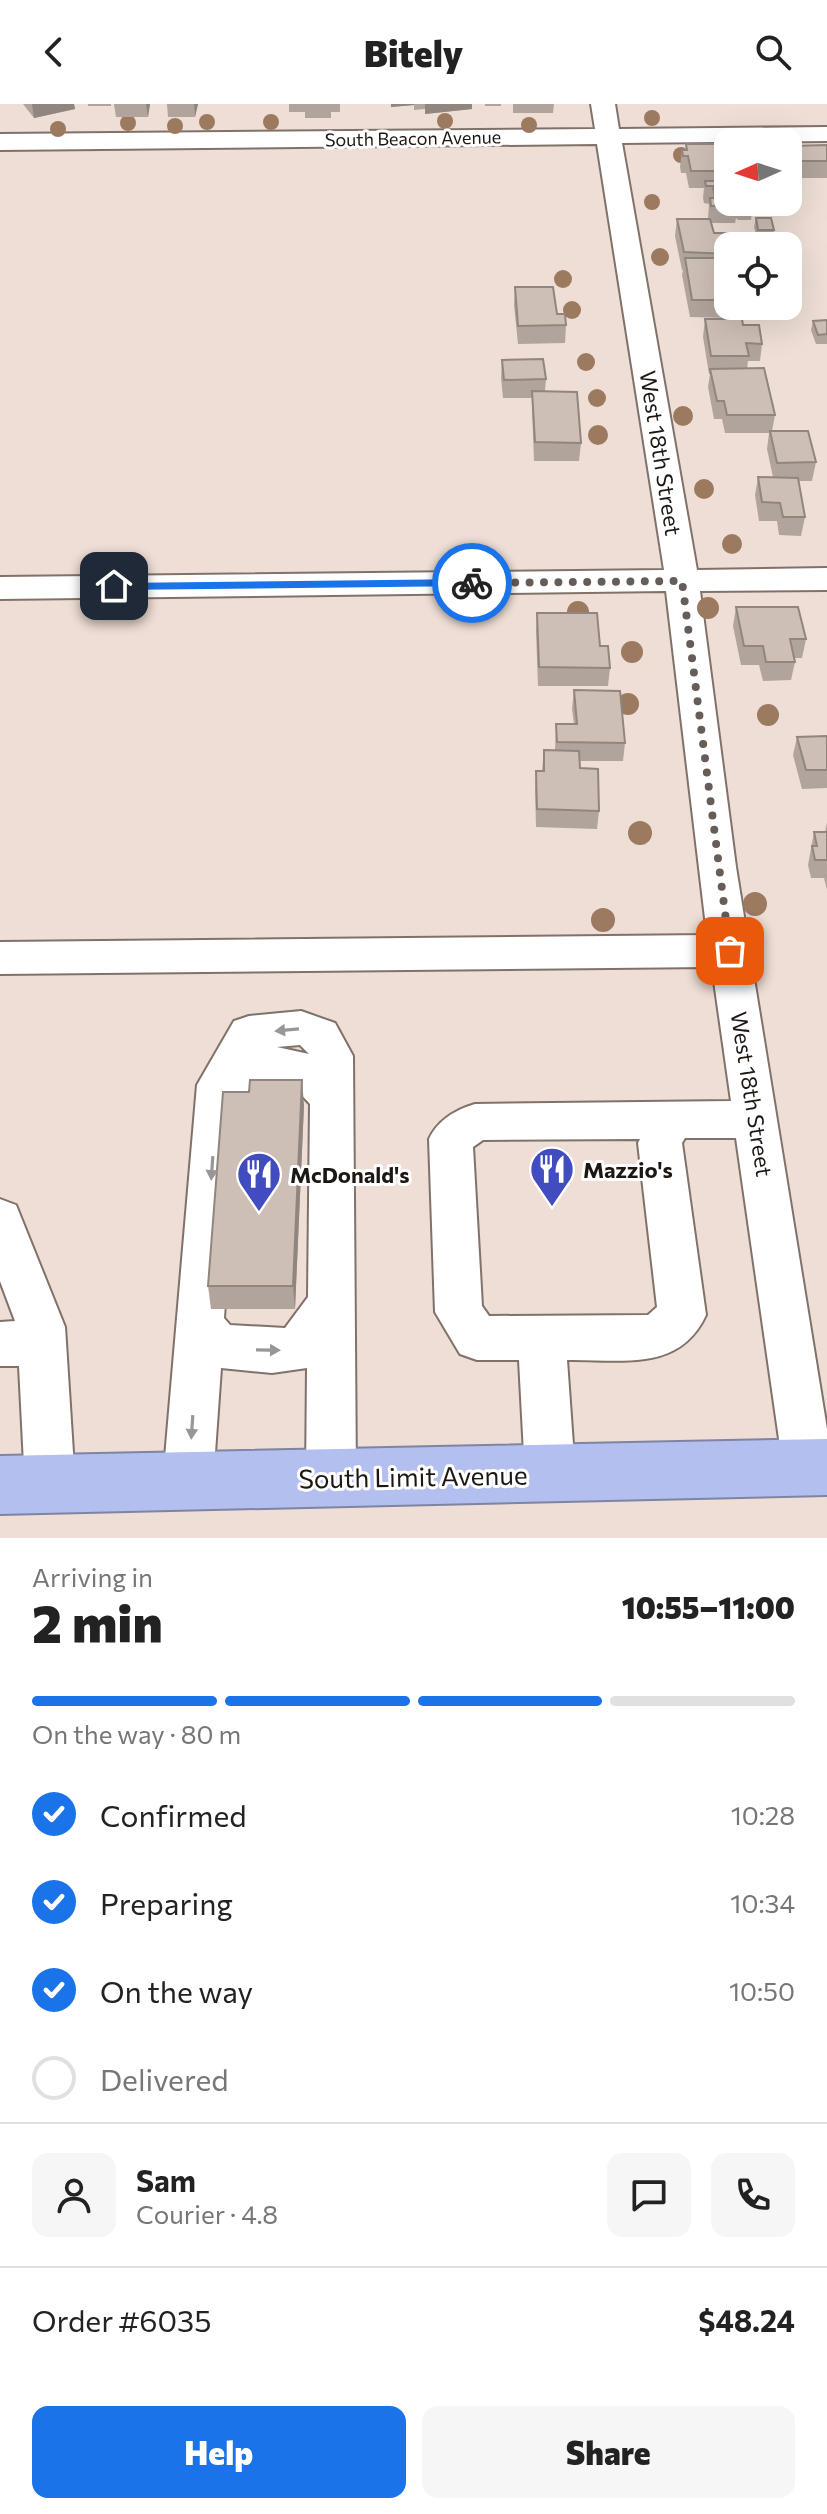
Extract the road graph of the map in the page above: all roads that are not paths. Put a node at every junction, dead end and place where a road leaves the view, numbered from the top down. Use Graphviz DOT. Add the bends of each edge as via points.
graph roads {
  1 [pos="606,120"];
  2 [pos="827,134"];
  3 [pos="0,142"];
  4 [pos="827,579"];
  5 [pos="682,581"];
  6 [pos="0,588"];
  7 [pos="730,951"];
  8 [pos="0,958"];
  9 [pos="756,1119"];
  10 [pos="672,1120"];
  11 [pos="0,1219"];
  12 [pos="331,1304"];
  13 [pos="199,1325"];
  14 [pos="542,1338"];
  15 [pos="21,1343"];
  16 [pos="818,1467"];
  17 [pos="550,1473"];
  18 [pos="331,1478"];
  19 [pos="188,1481"];
  20 [pos="25,1484"];
  1 -- 2 [label="street, South Beacon Avenue"];
  1 -- 3 [label="street, South Beacon Avenue"];
  1 -- 5 [label="street, West 18th Street"];
  4 -- 5 [label="street"];
  5 -- 6 [label="street"];
  5 -- 7 [label="street, West 18th Street"];
  7 -- 8 [label="street"];
  7 -- 9 [label="street, West 18th Street"];
  9 -- 10 [label="street"];
  9 -- 16 [label="street, West 18th Street"];
  10 -- 14 [label="street" via="660,1143 682,1315 658,1337"];
  10 -- 14 [label="street" via="475,1122 451,1139 459,1312 477,1338"];
  11 -- 15 [label="street" via="41,1327"];
  13 -- 12 [label="street, one-way" via="218,1346 298,1349"];
  12 -- 13 [label="street, one-way" via="332,1104 308,1071 283,1063 242,1066 222,1092 215,1123"];
  12 -- 18 [label="street"];
  13 -- 19 [label="street, one-way"];
  14 -- 17 [label="street"];
  15 -- 20 [label="street"];
  16 -- 17 [label="highway, South Limit Avenue"];
  17 -- 18 [label="highway, South Limit Avenue"];
  18 -- 19 [label="highway, South Limit Avenue"];
  19 -- 20 [label="highway, South Limit Avenue"];
}
